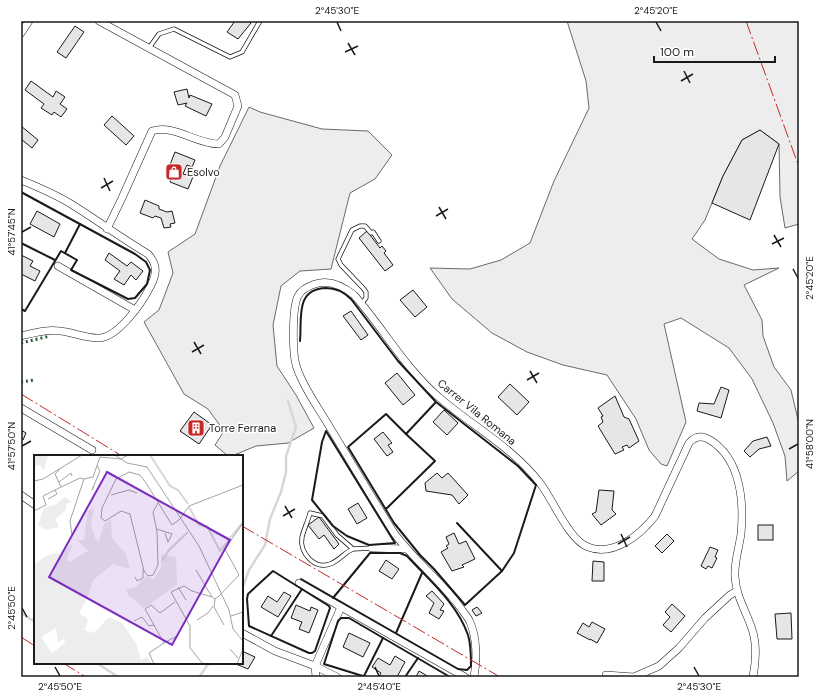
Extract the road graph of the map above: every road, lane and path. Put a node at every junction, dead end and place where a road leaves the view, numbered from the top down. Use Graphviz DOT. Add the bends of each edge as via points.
graph roads {
  1 [pos="29,21"];
  2 [pos="99,21"];
  3 [pos="260,21"];
  4 [pos="21,33"];
  5 [pos="149,48"];
  6 [pos="21,180"];
  7 [pos="107,229"];
  8 [pos="379,241"];
  9 [pos="58,266"];
  10 [pos="362,303"];
  11 [pos="135,310"];
  12 [pos="21,336"];
  13 [pos="21,408"];
  14 [pos="92,450"];
  15 [pos="21,495"];
  16 [pos="34,504"];
  17 [pos="372,548"];
  18 [pos="353,549"];
  19 [pos="405,549"];
  20 [pos="299,583"];
  21 [pos="737,591"];
  22 [pos="341,606"];
  23 [pos="243,634"];
  24 [pos="316,666"];
  25 [pos="606,675"];
  26 [pos="316,677"];
  27 [pos="337,677"];
  28 [pos="465,677"];
  29 [pos="474,677"];
  30 [pos="753,677"];
  1 -- 4 [label="street"];
  2 -- 5 [label="street"];
  3 -- 5 [label="lane" via="242,52 230,57 174,29 159,34"];
  5 -- 7 [label="street" via="235,95 238,106 225,137 219,144 209,144 160,128 152,131"];
  6 -- 7 [label="street" via="70,203"];
  7 -- 11 [label="street" via="153,259 156,268 155,278"];
  8 -- 10 [label="lane" via="373,232 365,226 360,226 352,230 338,259 366,292 366,298"];
  9 -- 11 [label="street"];
  10 -- 19 [label="street, Carrer Vila Romana" via="345,288 335,284 324,282 305,288 295,303 296,367 310,395"];
  10 -- 21 [label="street, Carrer Vila Romana" via="421,380 441,399 517,458 541,484 576,540 583,545 601,549 628,541 647,526 658,511 692,439 698,436 717,446 730,463 742,500 741,534 735,576"];
  11 -- 12 [label="street" via="110,335 99,338 49,330"];
  13 -- 14 [label="street"];
  15 -- 16 [label="street"];
  17 -- 18 [label="lane"];
  17 -- 19 [label="street"];
  18 -- 18 [label="lane" via="329,564 314,564 302,546 310,513 323,516 337,535"];
  19 -- 29 [label="street, Carrer Vila Romana" via="440,583 470,622 474,635"];
  20 -- 22 [label="street"];
  21 -- 25 [label="street" via="705,618 659,666 634,677"];
  21 -- 30 [label="street, Carrer Vila Romana" via="752,629 756,648"];
  22 -- 24 [label="street"];
  22 -- 28 [label="street"];
  23 -- 24 [label="street" via="275,651"];
  24 -- 26 [label="street"];
  24 -- 27 [label="street"];
}
